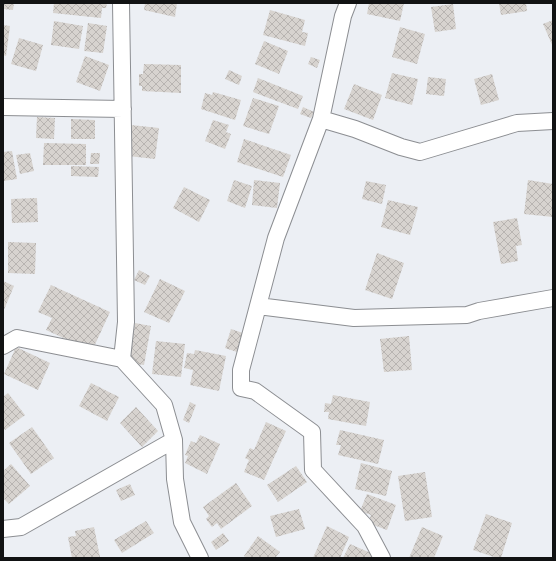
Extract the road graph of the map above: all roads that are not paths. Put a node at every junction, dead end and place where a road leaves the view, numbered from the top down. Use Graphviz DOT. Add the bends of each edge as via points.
graph roads {
  1 [pos="121,3"];
  2 [pos="348,3"];
  3 [pos="3,107"];
  4 [pos="123,109"];
  5 [pos="321,119"];
  6 [pos="553,121"];
  7 [pos="553,298"];
  8 [pos="258,306"];
  9 [pos="3,346"];
  10 [pos="122,359"];
  11 [pos="174,440"];
  12 [pos="3,529"];
  13 [pos="200,558"];
  14 [pos="382,558"];
  1 -- 4 [label="street"];
  2 -- 5 [label="street"];
  3 -- 4 [label="street"];
  4 -- 10 [label="street" via="126,322"];
  5 -- 6 [label="street" via="420,152 517,123"];
  5 -- 8 [label="street" via="276,238"];
  7 -- 8 [label="street" via="467,315 389,318 354,318"];
  8 -- 14 [label="street" via="241,370 241,388 255,391 312,432 313,470 365,526"];
  9 -- 10 [label="street" via="17,338"];
  10 -- 11 [label="street" via="164,405"];
  11 -- 12 [label="street" via="20,527"];
  11 -- 13 [label="street" via="174,479 182,522"];
}
